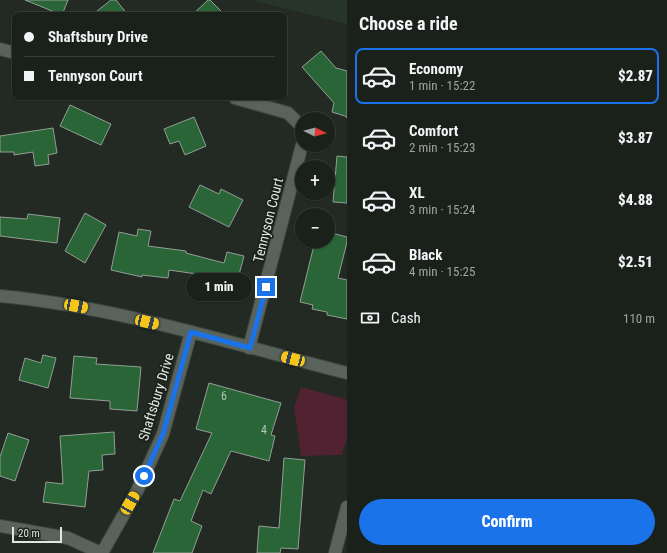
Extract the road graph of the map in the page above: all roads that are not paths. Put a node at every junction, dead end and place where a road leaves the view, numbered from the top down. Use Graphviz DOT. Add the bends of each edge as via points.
graph roads {
  1 [pos="0,50"];
  2 [pos="12,52"];
  3 [pos="243,100"];
  4 [pos="295,120"];
  5 [pos="300,152"];
  6 [pos="0,296"];
  7 [pos="191,332"];
  8 [pos="250,348"];
  9 [pos="347,373"];
  10 [pos="347,507"];
  11 [pos="0,526"];
  12 [pos="101,553"];
  13 [pos="335,553"];
  1 -- 2 [label="street"];
  3 -- 4 [label="street" via="288,112"];
  5 -- 8 [label="street, Tennyson Court"];
  6 -- 7 [label="street" via="36,299"];
  7 -- 8 [label="street"];
  7 -- 12 [label="street, Shaftsbury Drive" via="163,434 137,491"];
  8 -- 9 [label="street"];
  10 -- 13 [label="street"];
  11 -- 12 [label="street" via="68,538"];
}
